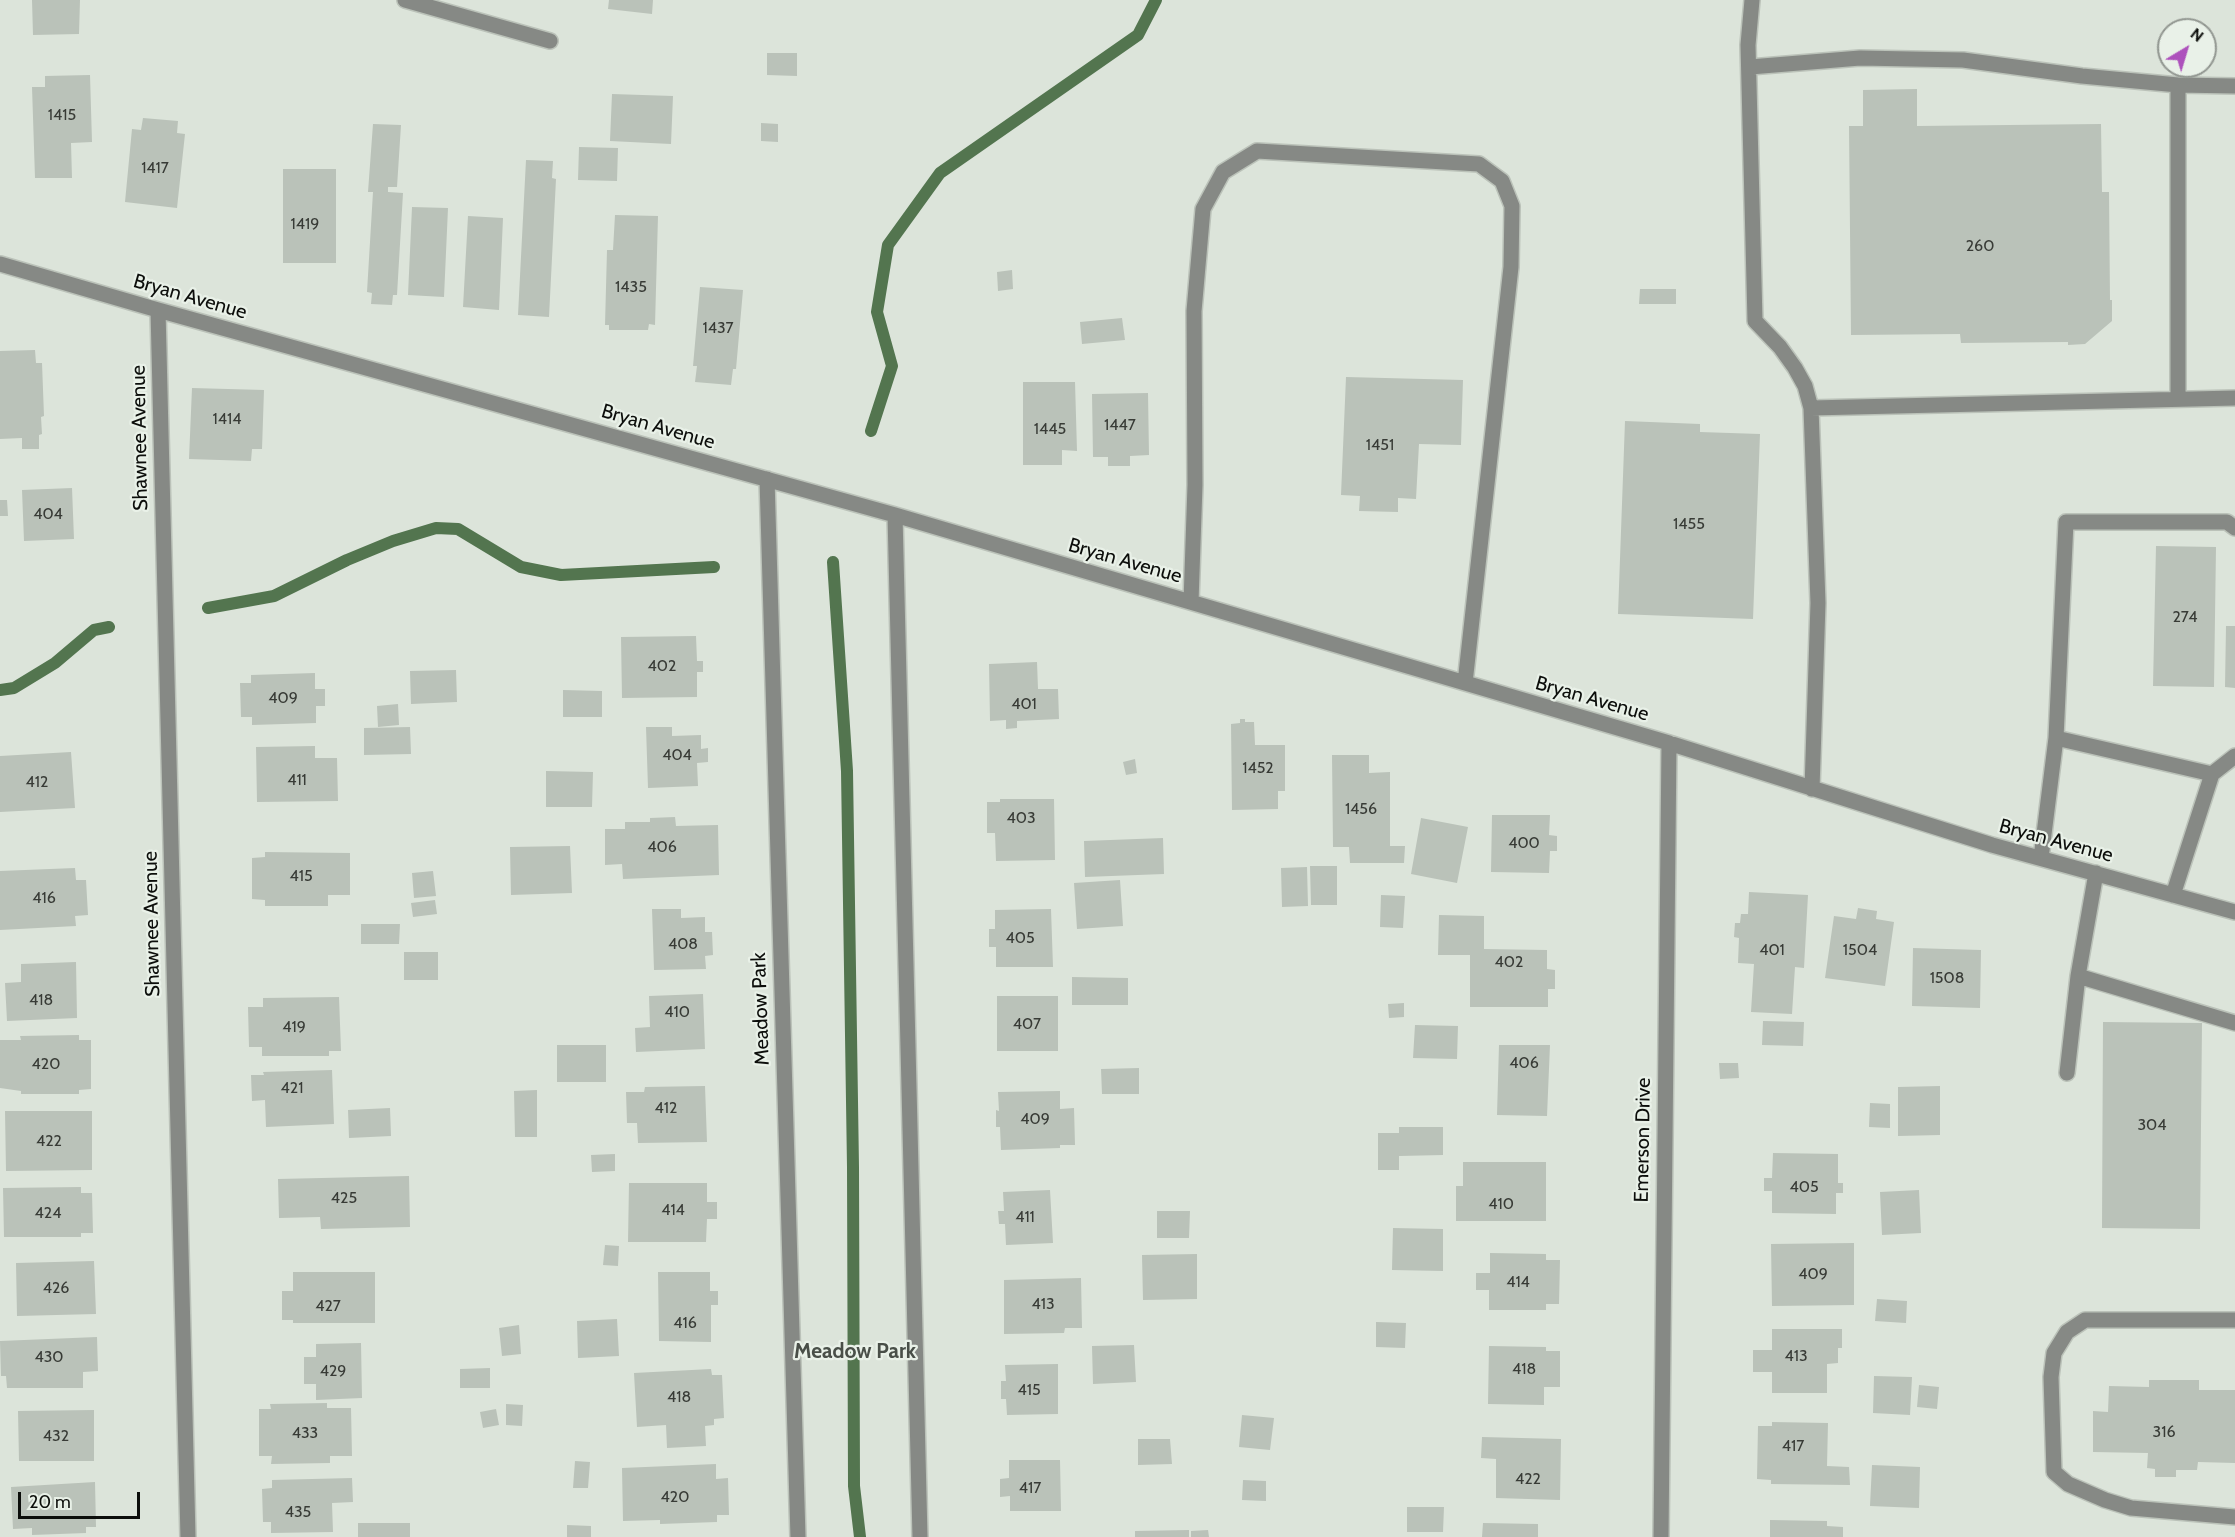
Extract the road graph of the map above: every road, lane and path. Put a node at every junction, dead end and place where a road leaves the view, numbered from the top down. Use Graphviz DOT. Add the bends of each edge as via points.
graph roads {
  1 [pos="405,0"];
  2 [pos="1752,0"];
  3 [pos="550,41"];
  4 [pos="1750,67"];
  5 [pos="2178,85"];
  6 [pos="2235,86"];
  7 [pos="0,264"];
  8 [pos="158,310"];
  9 [pos="2235,398"];
  10 [pos="2178,399"];
  11 [pos="1811,408"];
  12 [pos="767,479"];
  13 [pos="896,515"];
  14 [pos="2235,528"];
  15 [pos="1191,602"];
  16 [pos="1465,683"];
  17 [pos="2056,738"];
  18 [pos="1669,743"];
  19 [pos="2235,756"];
  20 [pos="2212,774"];
  21 [pos="1812,789"];
  22 [pos="2041,858"];
  23 [pos="2096,873"];
  24 [pos="2174,895"];
  25 [pos="2235,912"];
  26 [pos="2078,976"];
  27 [pos="2235,1023"];
  28 [pos="2067,1073"];
  29 [pos="2235,1320"];
  30 [pos="2235,1517"];
  31 [pos="188,1537"];
  32 [pos="798,1537"];
  33 [pos="920,1537"];
  34 [pos="1661,1537"];
  1 -- 3 [label="street"];
  2 -- 4 [label="street"];
  4 -- 5 [label="street" via="1860,58 1964,60"];
  4 -- 11 [label="street" via="1755,321 1795,368"];
  5 -- 6 [label="street"];
  5 -- 10 [label="street"];
  7 -- 8 [label="street, Bryan Avenue"];
  8 -- 12 [label="street, Bryan Avenue"];
  8 -- 31 [label="street, Shawnee Avenue"];
  9 -- 10 [label="street"];
  10 -- 11 [label="street"];
  11 -- 21 [label="street" via="1818,603"];
  12 -- 13 [label="street, Bryan Avenue"];
  12 -- 32 [label="street, Meadow Park"];
  13 -- 15 [label="street, Bryan Avenue"];
  13 -- 33 [label="street"];
  14 -- 17 [label="street" via="2227,522 2066,522"];
  15 -- 16 [label="street, Bryan Avenue"];
  15 -- 16 [label="street" via="1194,311 1203,209 1223,172 1257,152 1479,165 1502,180 1512,206 1511,257"];
  16 -- 18 [label="street, Bryan Avenue"];
  17 -- 20 [label="street"];
  17 -- 22 [label="street"];
  18 -- 21 [label="street, Bryan Avenue"];
  18 -- 34 [label="street, Emerson Drive"];
  19 -- 20 [label="street"];
  20 -- 24 [label="street"];
  21 -- 22 [label="street, Bryan Avenue"];
  22 -- 23 [label="street, Bryan Avenue"];
  23 -- 24 [label="street, Bryan Avenue"];
  23 -- 26 [label="street"];
  24 -- 25 [label="street, Bryan Avenue"];
  26 -- 27 [label="street"];
  26 -- 28 [label="street"];
  29 -- 30 [label="street" via="2085,1320 2067,1332 2054,1353 2052,1377 2054,1472 2068,1484 2131,1508"];
}
